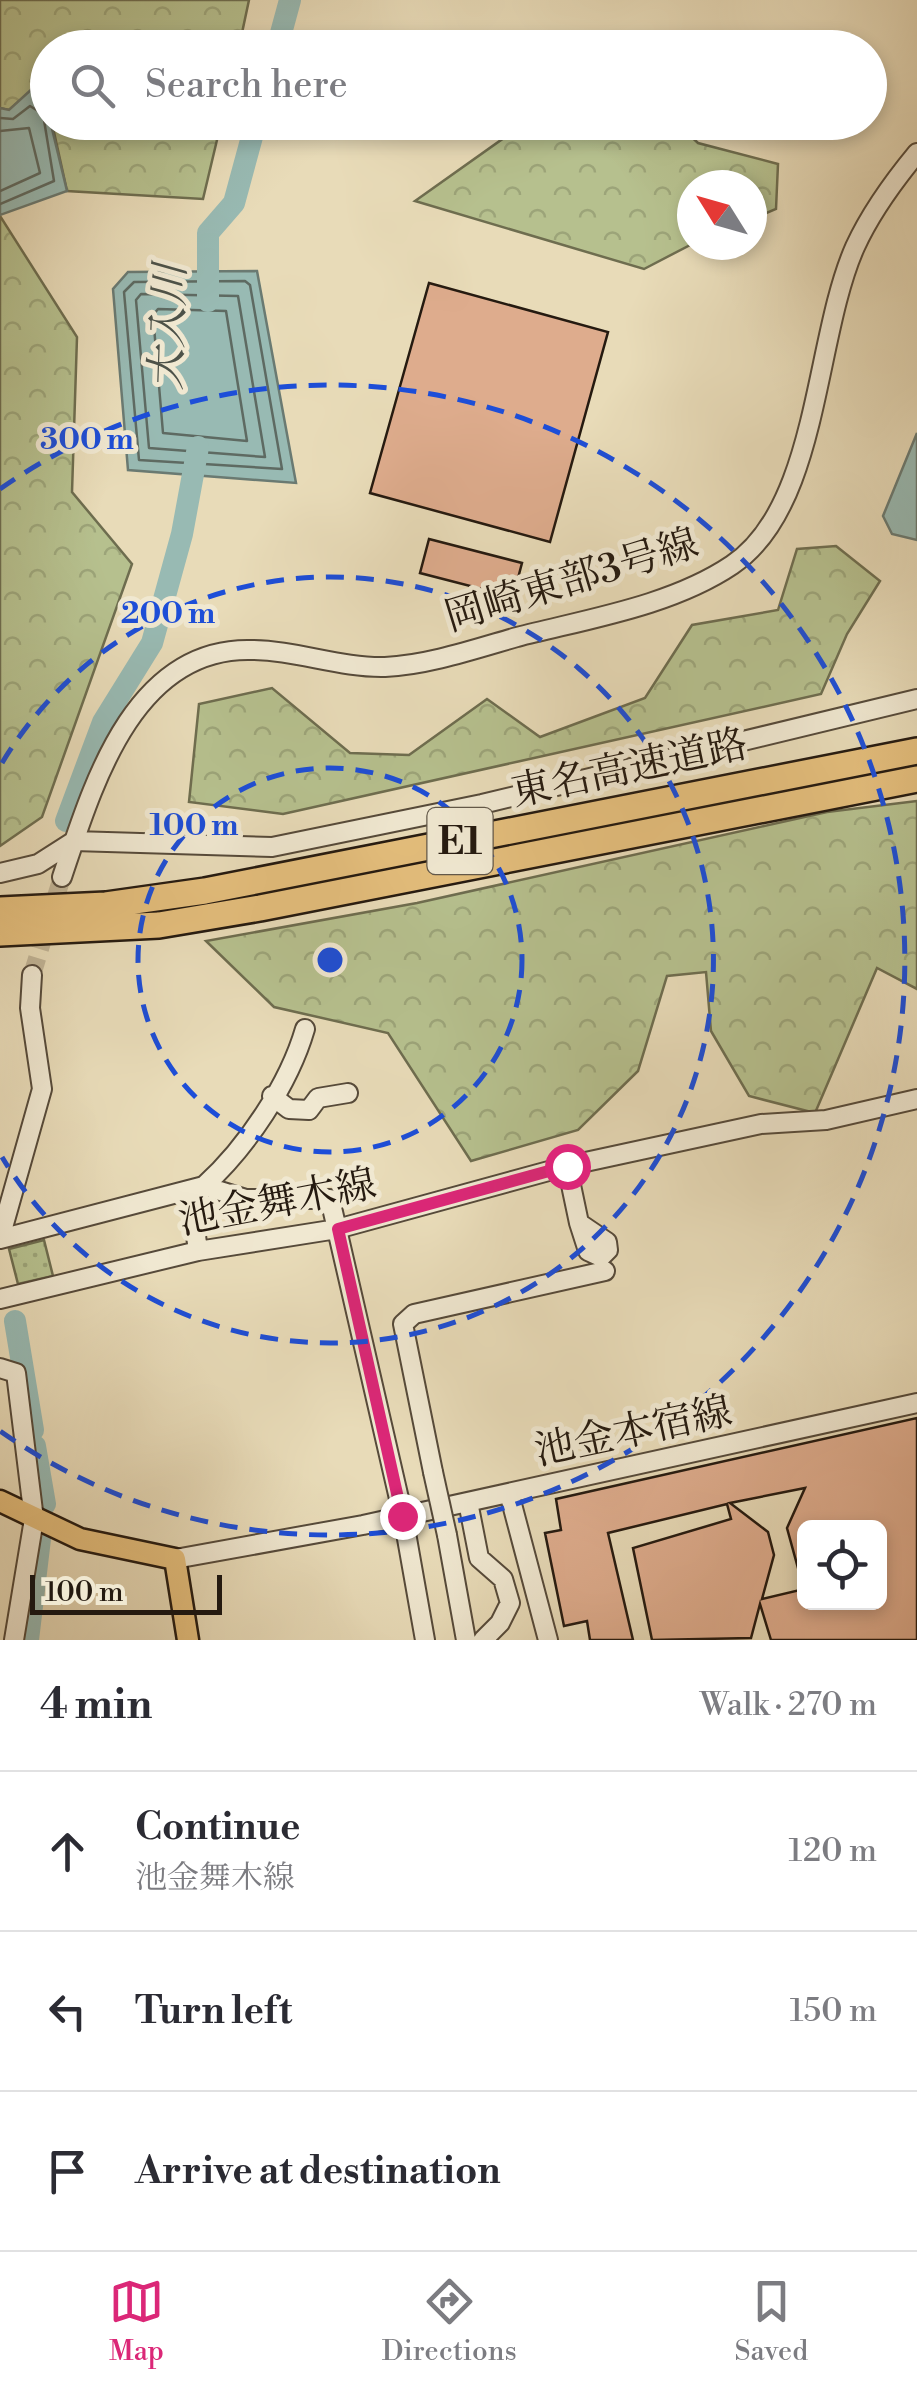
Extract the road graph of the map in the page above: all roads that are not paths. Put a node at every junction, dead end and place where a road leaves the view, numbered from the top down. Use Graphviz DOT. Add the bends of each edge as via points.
graph roads {
  1 [pos="917,153"];
  2 [pos="917,699"];
  3 [pos="917,750"];
  4 [pos="917,778"];
  5 [pos="74,841"];
  6 [pos="0,873"];
  7 [pos="62,877"];
  8 [pos="0,910"];
  9 [pos="0,933"];
  10 [pos="32,975"];
  11 [pos="305,1029"];
  12 [pos="348,1093"];
  13 [pos="272,1096"];
  14 [pos="917,1099"];
  15 [pos="567,1166"];
  16 [pos="197,1188"];
  17 [pos="579,1223"];
  18 [pos="338,1229"];
  19 [pos="0,1239"];
  20 [pos="198,1251"];
  21 [pos="606,1271"];
  22 [pos="0,1299"];
  23 [pos="0,1368"];
  24 [pos="917,1403"];
  25 [pos="509,1492"];
  26 [pos="0,1500"];
  27 [pos="468,1502"];
  28 [pos="402,1516"];
  29 [pos="34,1519"];
  30 [pos="175,1560"];
  31 [pos="466,1632"];
  32 [pos="14,1640"];
  33 [pos="188,1640"];
  34 [pos="425,1640"];
  35 [pos="481,1640"];
  36 [pos="548,1640"];
  1 -- 5 [label="street, 岡崎東部3号線" via="880,200 854,249 784,500 756,547 729,567 627,608 468,651 390,666 248,650 192,663 135,707"];
  2 -- 5 [label="street" via="482,804 272,847"];
  3 -- 8 [label="highway, 東名高速道路 / E1" via="205,892"];
  4 -- 9 [label="highway, 東名高速道路 / E1" via="226,914 159,925"];
  5 -- 6 [label="street" via="38,864"];
  5 -- 7 [label="street, 岡崎東部3号線"];
  10 -- 19 [label="street" via="42,1089"];
  11 -- 13 [label="street" via="296,1060"];
  12 -- 13 [label="street" via="318,1098 309,1110 289,1109"];
  13 -- 16 [label="street" via="226,1166"];
  14 -- 15 [label="street, 池金舞木線"];
  15 -- 17 [label="street"];
  15 -- 18 [label="street, 池金舞木線"];
  16 -- 18 [label="street" via="246,1199 324,1196"];
  16 -- 19 [label="street"];
  16 -- 20 [label="street"];
  18 -- 20 [label="street, 池金舞木線"];
  18 -- 28 [label="street"];
  20 -- 22 [label="street, 池金舞木線"];
  21 -- 31 [label="street, bridge" via="414,1314 403,1324"];
  23 -- 29 [label="street" via="16,1372"];
  24 -- 25 [label="street, 池金本宿線"];
  25 -- 27 [label="street, 池金本宿線"];
  25 -- 36 [label="street"];
  26 -- 29 [label="main road"];
  27 -- 28 [label="street, 池金本宿線"];
  27 -- 35 [label="street" via="479,1558 503,1578 510,1603"];
  28 -- 30 [label="street, 池金本宿線"];
  28 -- 34 [label="street"];
  29 -- 30 [label="main road" via="105,1546"];
  29 -- 32 [label="street"];
  30 -- 33 [label="main road"];
  31 -- 35 [label="street"];
}
